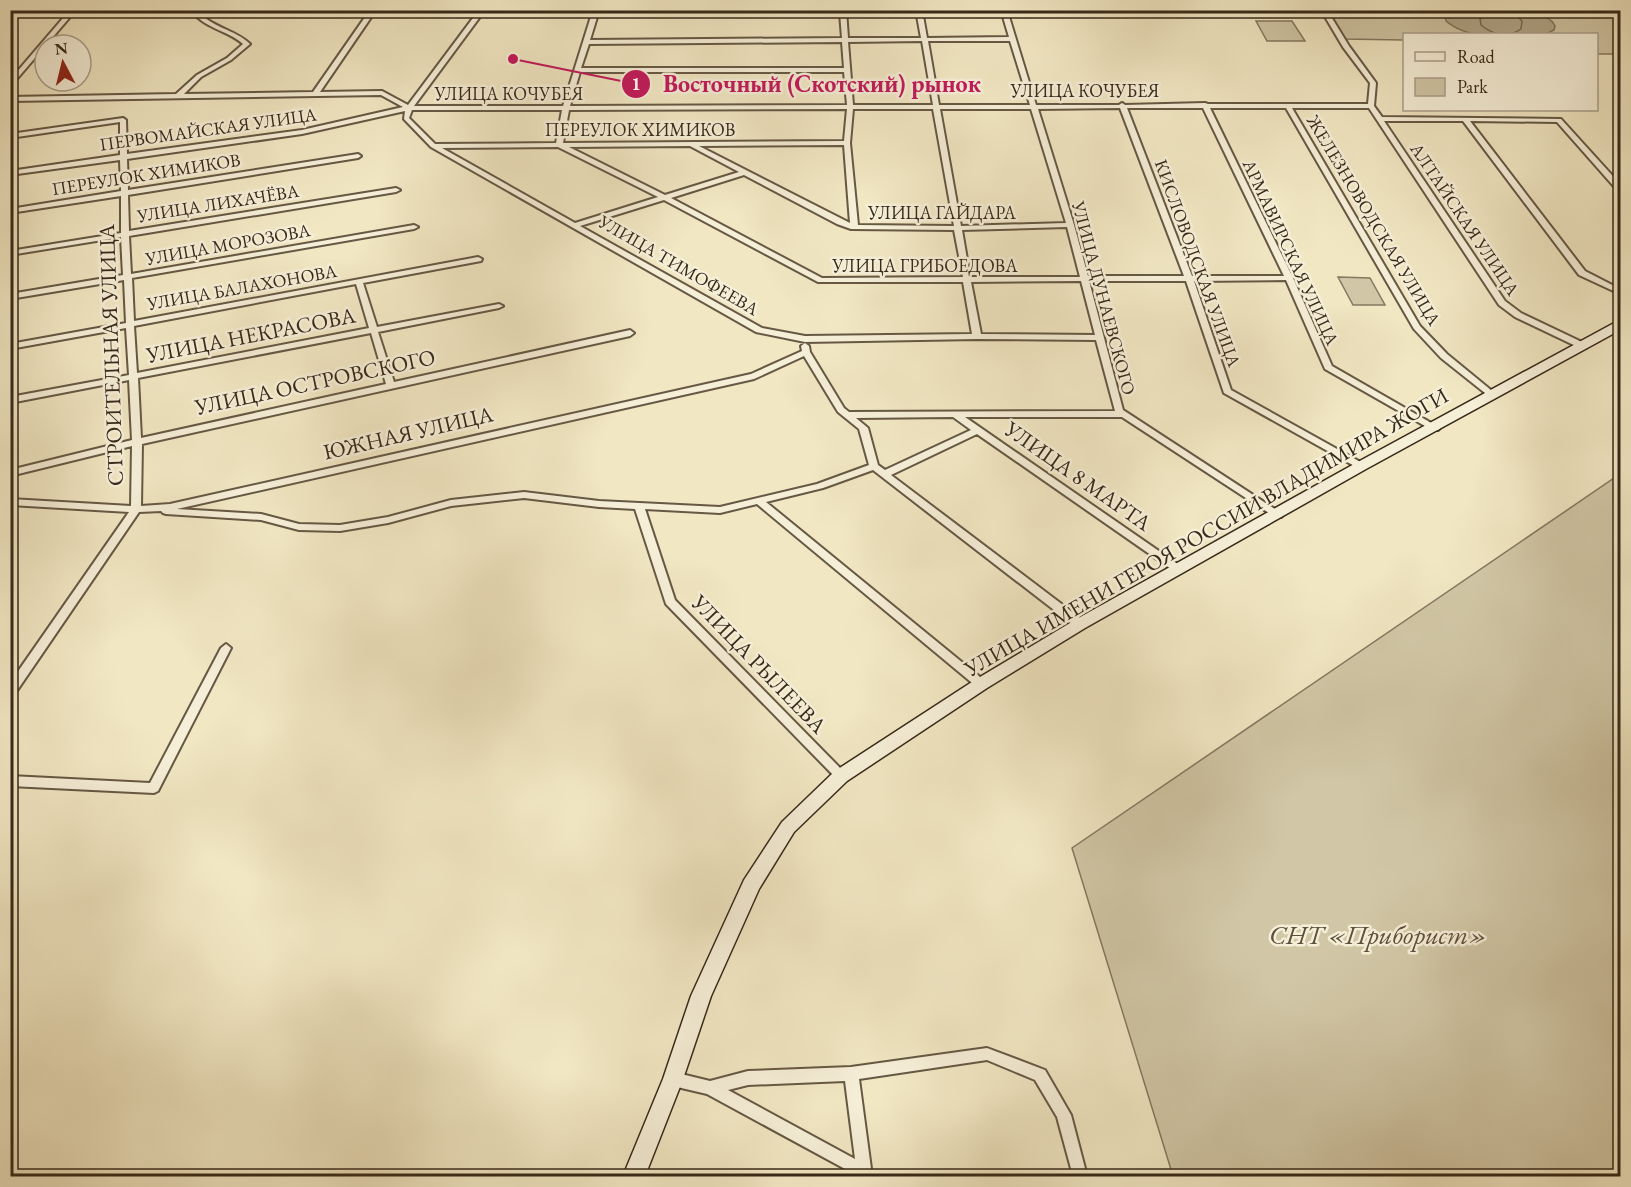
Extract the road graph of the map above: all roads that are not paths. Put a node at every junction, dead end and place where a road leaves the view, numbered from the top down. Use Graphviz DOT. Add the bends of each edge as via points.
graph roads {
  1 [pos="81,10"];
  2 [pos="194,10"];
  3 [pos="373,10"];
  4 [pos="482,10"];
  5 [pos="919,10"];
  6 [pos="1004,10"];
  7 [pos="1324,10"];
  8 [pos="72,11"];
  9 [pos="596,11"];
  10 [pos="843,11"];
  11 [pos="10,14"];
  12 [pos="924,39"];
  13 [pos="1011,39"];
  14 [pos="844,40"];
  15 [pos="586,42"];
  16 [pos="577,70"];
  17 [pos="846,70"];
  18 [pos="10,85"];
  19 [pos="315,94"];
  20 [pos="177,97"];
  21 [pos="10,99"];
  22 [pos="1032,105"];
  23 [pos="1122,105"];
  24 [pos="1205,105"];
  25 [pos="1287,105"];
  26 [pos="936,106"];
  27 [pos="1371,106"];
  28 [pos="850,107"];
  29 [pos="409,108"];
  30 [pos="566,108"];
  31 [pos="1380,119"];
  32 [pos="1465,120"];
  33 [pos="10,136"];
  34 [pos="847,143"];
  35 [pos="689,144"];
  36 [pos="559,145"];
  37 [pos="433,146"];
  38 [pos="358,156"];
  39 [pos="123,157"];
  40 [pos="10,173"];
  41 [pos="743,173"];
  42 [pos="1620,188"];
  43 [pos="396,190"];
  44 [pos="124,194"];
  45 [pos="666,198"];
  46 [pos="10,211"];
  47 [pos="576,225"];
  48 [pos="1070,225"];
  49 [pos="414,227"];
  50 [pos="854,227"];
  51 [pos="957,228"];
  52 [pos="125,234"];
  53 [pos="10,253"];
  54 [pos="478,259"];
  55 [pos="127,276"];
  56 [pos="1188,276"];
  57 [pos="1289,278"];
  58 [pos="968,279"];
  59 [pos="1085,279"];
  60 [pos="359,282"];
  61 [pos="1620,292"];
  62 [pos="10,297"];
  63 [pos="498,306"];
  64 [pos="130,325"];
  65 [pos="1620,325"];
  66 [pos="374,330"];
  67 [pos="630,333"];
  68 [pos="977,336"];
  69 [pos="1100,338"];
  70 [pos="805,339"];
  71 [pos="1583,346"];
  72 [pos="10,347"];
  73 [pos="806,352"];
  74 [pos="134,376"];
  75 [pos="391,386"];
  76 [pos="1493,395"];
  77 [pos="10,400"];
  78 [pos="1124,414"];
  79 [pos="847,415"];
  80 [pos="956,415"];
  81 [pos="1435,428"];
  82 [pos="978,430"];
  83 [pos="137,442"];
  84 [pos="874,466"];
  85 [pos="1361,466"];
  86 [pos="10,473"];
  87 [pos="885,474"];
  88 [pos="759,500"];
  89 [pos="10,502"];
  90 [pos="639,505"];
  91 [pos="136,509"];
  92 [pos="1278,515"];
  93 [pos="1178,569"];
  94 [pos="1080,624"];
  95 [pos="226,648"];
  96 [pos="981,684"];
  97 [pos="10,692"];
  98 [pos="841,776"];
  99 [pos="10,781"];
  100 [pos="851,1074"];
  101 [pos="673,1079"];
  102 [pos="710,1088"];
  103 [pos="865,1174"];
  104 [pos="634,1176"];
  105 [pos="1080,1176"];
  1 -- 8 [label="main road"];
  2 -- 20 [label="street" via="218,30 247,44 199,76"];
  3 -- 19 [label="street"];
  4 -- 29 [label="street"];
  5 -- 12 [label="street"];
  6 -- 13 [label="street, УЛИЦА ДУНАЕВСКОГО"];
  7 -- 27 [label="street" via="1373,83"];
  8 -- 11 [label="main road"];
  8 -- 18 [label="street"];
  9 -- 10 [label="street"];
  9 -- 15 [label="street"];
  10 -- 14 [label="street"];
  12 -- 13 [label="street"];
  12 -- 14 [label="street"];
  12 -- 26 [label="street"];
  13 -- 22 [label="street, УЛИЦА ДУНАЕВСКОГО"];
  14 -- 15 [label="street"];
  14 -- 17 [label="street"];
  15 -- 16 [label="street"];
  16 -- 17 [label="street"];
  16 -- 30 [label="street"];
  17 -- 28 [label="street"];
  19 -- 20 [label="street, УЛИЦА КОЧУБЕЯ"];
  19 -- 29 [label="street, УЛИЦА КОЧУБЕЯ" via="382,93"];
  20 -- 21 [label="street, УЛИЦА КОЧУБЕЯ"];
  22 -- 23 [label="street, УЛИЦА КОЧУБЕЯ"];
  22 -- 26 [label="street, УЛИЦА КОЧУБЕЯ"];
  22 -- 48 [label="street, УЛИЦА ДУНАЕВСКОГО"];
  23 -- 24 [label="street, УЛИЦА КОЧУБЕЯ"];
  23 -- 56 [label="street, КИСЛОВОДСКАЯ УЛИЦА"];
  24 -- 25 [label="street, УЛИЦА КОЧУБЕЯ"];
  24 -- 57 [label="street, АРМАВИРСКАЯ УЛИЦА"];
  25 -- 27 [label="street, УЛИЦА КОЧУБЕЯ"];
  25 -- 76 [label="street, ЖЕЛЕЗНОВОДСКАЯ УЛИЦА" via="1417,327 1444,356"];
  26 -- 28 [label="street, УЛИЦА КОЧУБЕЯ"];
  26 -- 51 [label="street"];
  27 -- 31 [label="street, АЛТАЙСКАЯ УЛИЦА"];
  28 -- 30 [label="street, УЛИЦА КОЧУБЕЯ"];
  28 -- 34 [label="street"];
  29 -- 30 [label="street, УЛИЦА КОЧУБЕЯ"];
  29 -- 37 [label="street, УЛИЦА ТИМОФЕЕВА" via="406,118"];
  29 -- 39 [label="street, ПЕРВОМАЙСКАЯ УЛИЦА" via="302,132"];
  30 -- 36 [label="street"];
  31 -- 32 [label="street"];
  31 -- 71 [label="street, АЛТАЙСКАЯ УЛИЦА" via="1502,303 1518,315"];
  32 -- 42 [label="street" via="1559,120"];
  32 -- 61 [label="street" via="1582,273"];
  33 -- 39 [label="street, СТРОИТЕЛЬНАЯ УЛИЦА" via="123,120"];
  34 -- 35 [label="street, ПЕРЕУЛОК ХИМИКОВ"];
  34 -- 50 [label="street"];
  35 -- 36 [label="street, ПЕРЕУЛОК ХИМИКОВ"];
  35 -- 41 [label="street, УЛИЦА ГАЙДАРА"];
  36 -- 37 [label="street, ПЕРЕУЛОК ХИМИКОВ"];
  36 -- 45 [label="street, УЛИЦА ГРИБОЕДОВА"];
  37 -- 47 [label="street, УЛИЦА ТИМОФЕЕВА"];
  38 -- 44 [label="street, ПЕРЕУЛОК ХИМИКОВ"];
  39 -- 40 [label="street, ПЕРВОМАЙСКАЯ УЛИЦА"];
  39 -- 44 [label="street, СТРОИТЕЛЬНАЯ УЛИЦА"];
  41 -- 45 [label="street"];
  41 -- 50 [label="street, УЛИЦА ГАЙДАРА"];
  43 -- 52 [label="street, УЛИЦА ЛИХАЧЁВА"];
  44 -- 46 [label="street, ПЕРЕУЛОК ХИМИКОВ"];
  44 -- 52 [label="street, СТРОИТЕЛЬНАЯ УЛИЦА"];
  45 -- 47 [label="street"];
  45 -- 58 [label="street, УЛИЦА ГРИБОЕДОВА" via="821,280"];
  47 -- 70 [label="street, УЛИЦА ТИМОФЕЕВА" via="759,330"];
  48 -- 51 [label="street, УЛИЦА ГАЙДАРА"];
  48 -- 59 [label="street, УЛИЦА ДУНАЕВСКОГО"];
  49 -- 55 [label="street, УЛИЦА МОРОЗОВА"];
  50 -- 51 [label="street, УЛИЦА ГАЙДАРА"];
  51 -- 58 [label="street"];
  52 -- 53 [label="street, УЛИЦА ЛИХАЧЁВА"];
  52 -- 55 [label="street, СТРОИТЕЛЬНАЯ УЛИЦА"];
  54 -- 60 [label="street, УЛИЦА БАЛАХОНОВА"];
  55 -- 62 [label="street, УЛИЦА МОРОЗОВА"];
  55 -- 64 [label="street, СТРОИТЕЛЬНАЯ УЛИЦА"];
  56 -- 57 [label="street, УЛИЦА ГРИБОЕДОВА"];
  56 -- 59 [label="street, УЛИЦА ГРИБОЕДОВА"];
  56 -- 85 [label="street, КИСЛОВОДСКАЯ УЛИЦА" via="1227,391"];
  57 -- 81 [label="street, АРМАВИРСКАЯ УЛИЦА" via="1328,367"];
  58 -- 59 [label="street, УЛИЦА ГРИБОЕДОВА"];
  58 -- 68 [label="street"];
  59 -- 69 [label="street, УЛИЦА ДУНАЕВСКОГО"];
  60 -- 64 [label="street, УЛИЦА БАЛАХОНОВА"];
  60 -- 66 [label="street"];
  63 -- 66 [label="street, УЛИЦА НЕКРАСОВА"];
  64 -- 72 [label="street, УЛИЦА БАЛАХОНОВА"];
  64 -- 74 [label="street, СТРОИТЕЛЬНАЯ УЛИЦА"];
  65 -- 71 [label="main road, УЛИЦА ИМЕНИ ГЕРОЯ РОССИИ ВЛАДИМИРА ЖОГИ"];
  66 -- 74 [label="street, УЛИЦА НЕКРАСОВА"];
  66 -- 75 [label="street"];
  67 -- 75 [label="street, УЛИЦА ОСТРОВСКОГО"];
  68 -- 69 [label="street, УЛИЦА ТИМОФЕЕВА"];
  68 -- 70 [label="street, УЛИЦА ТИМОФЕЕВА"];
  69 -- 78 [label="street, УЛИЦА ДУНАЕВСКОГО" via="1119,411"];
  70 -- 73 [label="street"];
  71 -- 76 [label="main road, УЛИЦА ИМЕНИ ГЕРОЯ РОССИИ ВЛАДИМИРА ЖОГИ"];
  73 -- 79 [label="street"];
  73 -- 91 [label="street, ЮЖНАЯ УЛИЦА" via="754,376 170,507"];
  74 -- 77 [label="street, УЛИЦА НЕКРАСОВА"];
  74 -- 83 [label="street, СТРОИТЕЛЬНАЯ УЛИЦА"];
  75 -- 83 [label="street, УЛИЦА ОСТРОВСКОГО"];
  76 -- 81 [label="main road, УЛИЦА ИМЕНИ ГЕРОЯ РОССИИ ВЛАДИМИРА ЖОГИ"];
  78 -- 80 [label="street"];
  78 -- 92 [label="street, УЛИЦА ДУНАЕВСКОГО"];
  79 -- 80 [label="street"];
  79 -- 84 [label="street" via="863,428"];
  80 -- 82 [label="street, УЛИЦА 8 МАРТА"];
  81 -- 85 [label="main road, УЛИЦА ИМЕНИ ГЕРОЯ РОССИИ ВЛАДИМИРА ЖОГИ"];
  82 -- 87 [label="street"];
  82 -- 93 [label="street, УЛИЦА 8 МАРТА"];
  83 -- 86 [label="street, УЛИЦА ОСТРОВСКОГО"];
  83 -- 91 [label="street, СТРОИТЕЛЬНАЯ УЛИЦА"];
  84 -- 87 [label="street"];
  84 -- 88 [label="street" via="820,486"];
  85 -- 92 [label="main road, УЛИЦА ИМЕНИ ГЕРОЯ РОССИИ ВЛАДИМИРА ЖОГИ"];
  87 -- 94 [label="street"];
  88 -- 90 [label="street" via="720,510"];
  88 -- 96 [label="street"];
  89 -- 91 [label="street, ЮЖНАЯ УЛИЦА"];
  90 -- 91 [label="street" via="501,496 450,503 340,528 299,527 261,517"];
  90 -- 98 [label="street, УЛИЦА РЫЛЕЕВА" via="670,601"];
  91 -- 97 [label="street, СТРОИТЕЛЬНАЯ УЛИЦА"];
  92 -- 93 [label="main road, УЛИЦА ИМЕНИ ГЕРОЯ РОССИИ ВЛАДИМИРА ЖОГИ"];
  93 -- 94 [label="main road, УЛИЦА ИМЕНИ ГЕРОЯ РОССИИ ВЛАДИМИРА ЖОГИ"];
  94 -- 96 [label="main road, УЛИЦА ИМЕНИ ГЕРОЯ РОССИИ ВЛАДИМИРА ЖОГИ"];
  95 -- 99 [label="street" via="154,788"];
  96 -- 98 [label="main road, УЛИЦА ИМЕНИ ГЕРОЯ РОССИИ ВЛАДИМИРА ЖОГИ"];
  98 -- 101 [label="main road, УЛИЦА ИМЕНИ ГЕРОЯ РОССИИ ВЛАДИМИРА ЖОГИ" via="788,827 751,885 701,996"];
  100 -- 102 [label="street" via="748,1078"];
  100 -- 103 [label="street"];
  100 -- 105 [label="street" via="987,1054 1040,1075 1064,1115"];
  101 -- 102 [label="street"];
  101 -- 104 [label="main road, УЛИЦА ИМЕНИ ГЕРОЯ РОССИИ ВЛАДИМИРА ЖОГИ"];
  102 -- 103 [label="street"];
}
